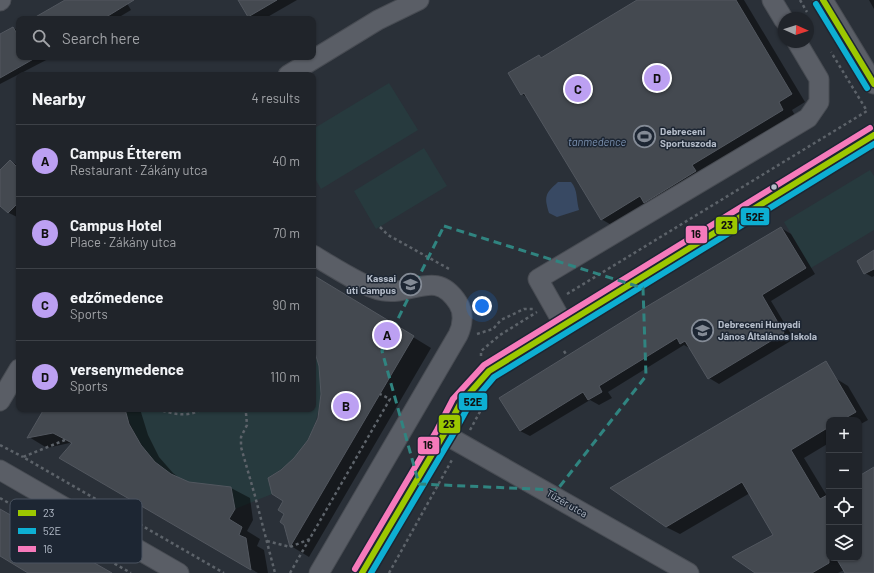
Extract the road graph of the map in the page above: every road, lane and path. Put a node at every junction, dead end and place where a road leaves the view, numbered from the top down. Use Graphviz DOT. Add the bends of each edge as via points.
graph roads {
  1 [pos="419,0"];
  2 [pos="772,0"];
  3 [pos="800,0"];
  4 [pos="823,0"];
  5 [pos="779,12"];
  6 [pos="807,12"];
  7 [pos="828,46"];
  8 [pos="801,48"];
  9 [pos="316,58"];
  10 [pos="313,60"];
  11 [pos="293,72"];
  12 [pos="874,84"];
  13 [pos="874,135"];
  14 [pos="316,257"];
  15 [pos="564,296"];
  16 [pos="541,309"];
  17 [pos="564,325"];
  18 [pos="459,332"];
  19 [pos="564,351"];
  20 [pos="567,356"];
  21 [pos="16,374"];
  22 [pos="380,394"];
  23 [pos="0,401"];
  24 [pos="167,412"];
  25 [pos="196,412"];
  26 [pos="246,413"];
  27 [pos="444,434"];
  28 [pos="65,440"];
  29 [pos="0,445"];
  30 [pos="24,457"];
  31 [pos="0,470"];
  32 [pos="0,498"];
  33 [pos="50,499"];
  34 [pos="96,499"];
  35 [pos="10,504"];
  36 [pos="142,525"];
  37 [pos="310,540"];
  38 [pos="267,541"];
  39 [pos="142,552"];
  40 [pos="114,563"];
  41 [pos="131,573"];
  42 [pos="178,573"];
  43 [pos="224,573"];
  44 [pos="275,573"];
  45 [pos="290,573"];
  46 [pos="319,573"];
  47 [pos="362,573"];
  48 [pos="689,573"];
  1 -- 9 [label="street" via="378,20"];
  2 -- 5 [label="street"];
  3 -- 6 [label="path"];
  4 -- 12 [label="street"];
  7 -- 15 [label="path" via="867,111"];
  8 -- 17 [label="street" via="819,79 819,102 808,118 538,279"];
  10 -- 11 [label="street"];
  13 -- 17 [label="street"];
  14 -- 18 [label="street" via="365,285 382,291 410,290 426,284 439,286 450,292 459,304 463,317"];
  16 -- 18 [label="path" via="524,309 501,320 493,329 471,336"];
  17 -- 27 [label="street" via="489,371 460,404"];
  18 -- 46 [label="street" via="417,420"];
  19 -- 20 [label="path"];
  21 -- 23 [label="street"];
  22 -- 37 [label="path" via="390,399"];
  24 -- 25 [label="path" via="182,415"];
  26 -- 38 [label="path" via="241,447"];
  27 -- 47 [label="street"];
  27 -- 48 [label="street, Tüzér utca"];
  28 -- 30 [label="path"];
  29 -- 30 [label="path"];
  30 -- 34 [label="path"];
  31 -- 33 [label="street"];
  32 -- 35 [label="path"];
  36 -- 43 [label="path"];
  37 -- 38 [label="path" via="290,547"];
  37 -- 45 [label="path"];
  38 -- 44 [label="path"];
  39 -- 42 [label="street"];
  40 -- 41 [label="path"];
}
